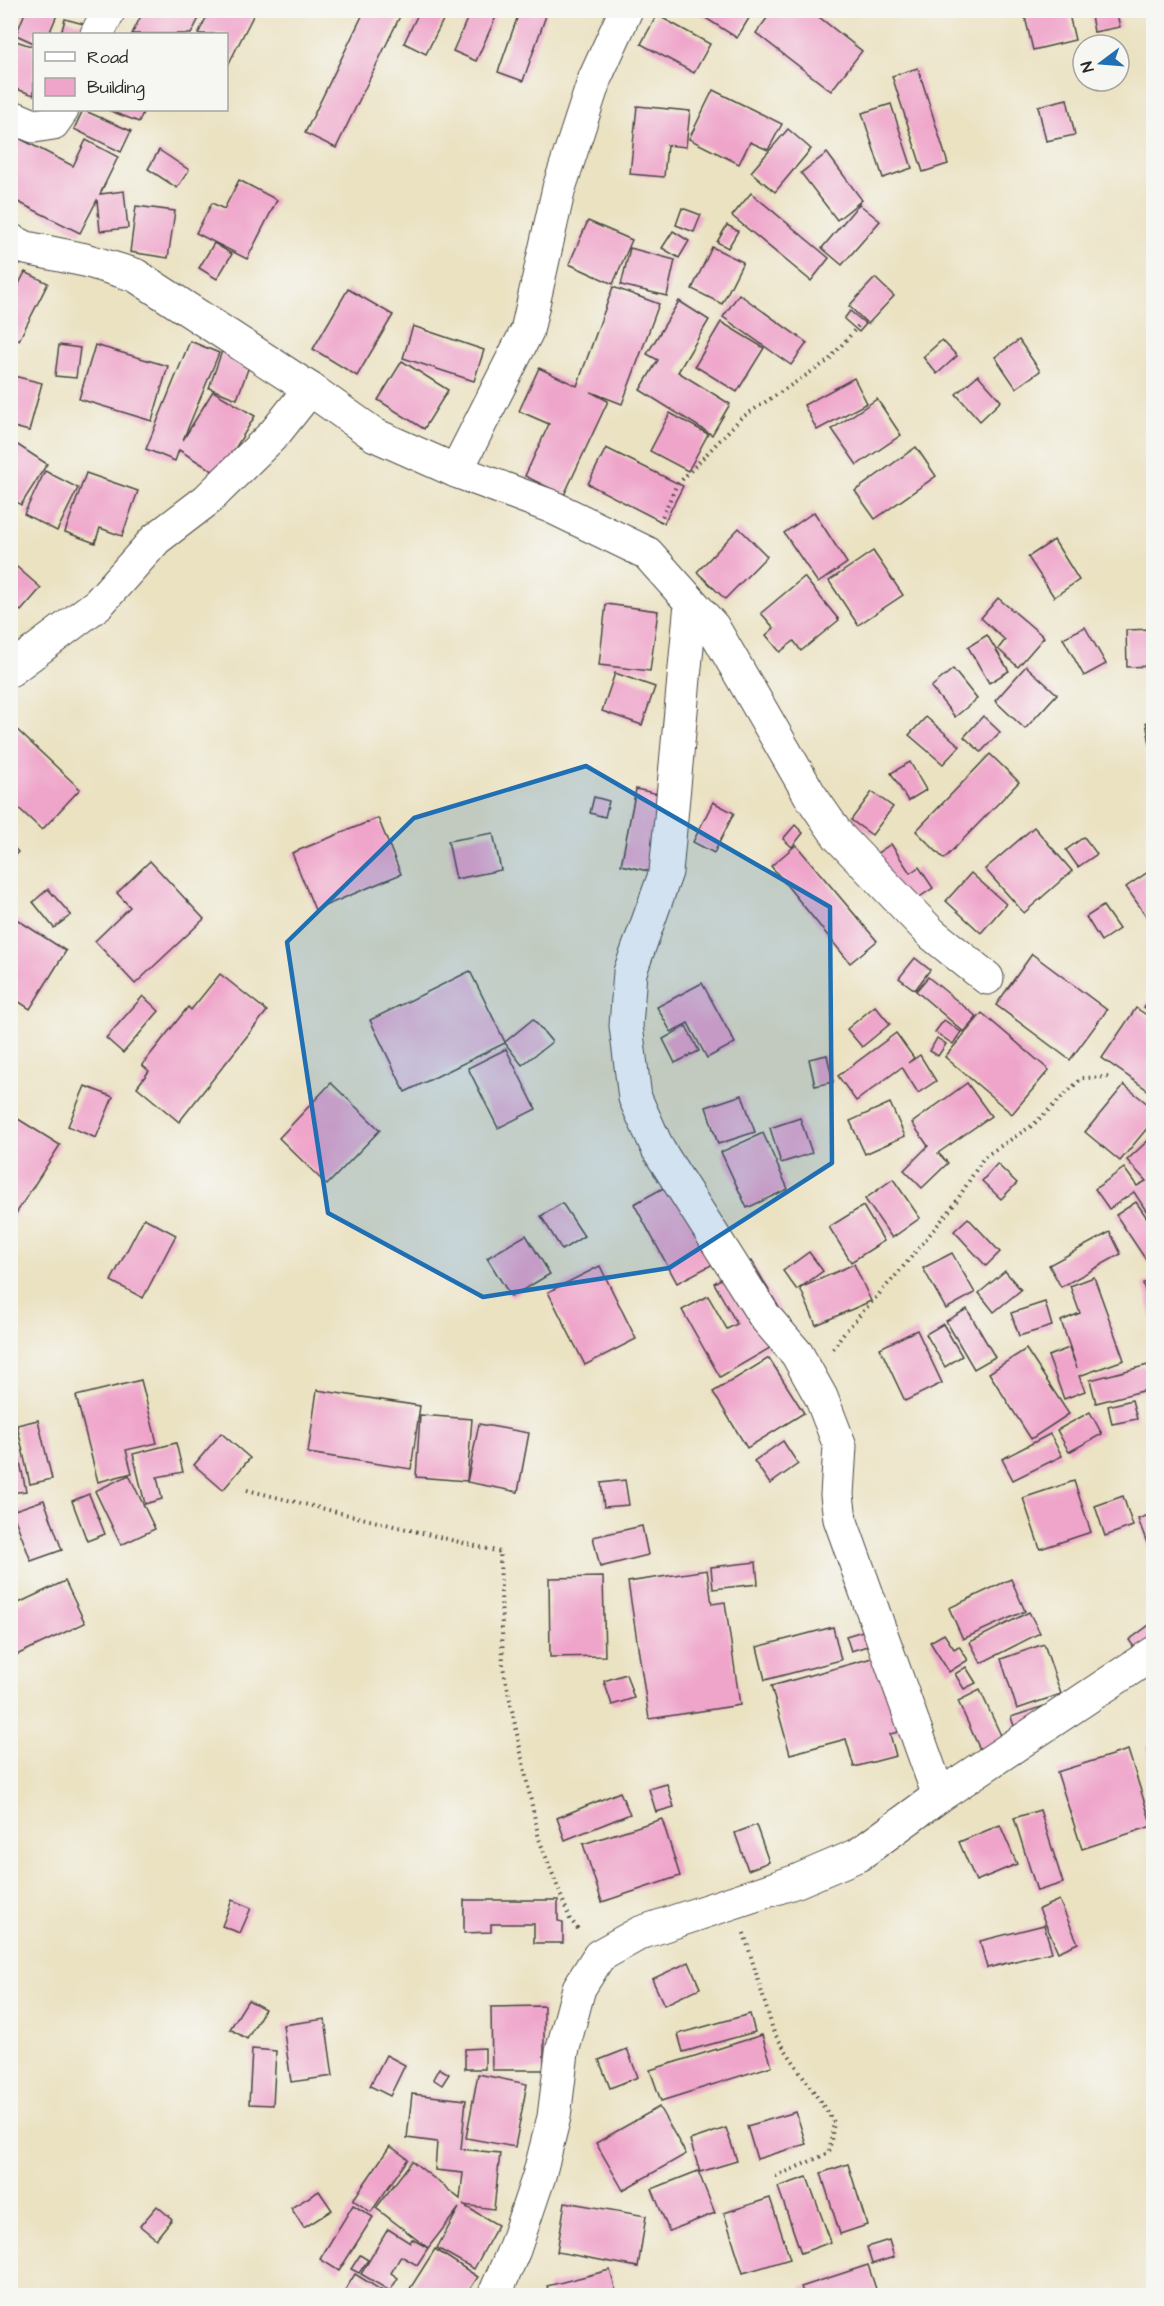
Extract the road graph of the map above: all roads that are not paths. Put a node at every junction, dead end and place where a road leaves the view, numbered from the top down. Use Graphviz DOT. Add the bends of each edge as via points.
graph roads {
  1 [pos="109,10"];
  2 [pos="626,10"];
  3 [pos="98,33"];
  4 [pos="61,111"];
  5 [pos="10,116"];
  6 [pos="10,240"];
  7 [pos="310,389"];
  8 [pos="456,471"];
  9 [pos="691,603"];
  10 [pos="10,670"];
  11 [pos="987,978"];
  12 [pos="1154,1653"];
  13 [pos="939,1796"];
  14 [pos="494,2295"];
  1 -- 3 [label="street"];
  2 -- 8 [label="street" via="595,78 559,188 527,331"];
  4 -- 5 [label="street" via="52,123 34,126"];
  6 -- 7 [label="street" via="26,248 135,275"];
  7 -- 8 [label="street" via="375,435"];
  7 -- 10 [label="street" via="275,433 207,500 156,539 98,604"];
  8 -- 9 [label="street" via="550,506 647,553"];
  9 -- 11 [label="street" via="713,627 810,795 839,837 932,934"];
  9 -- 13 [label="street" via="666,872 630,972 626,1026 635,1098 658,1149 821,1397 840,1446 840,1519"];
  12 -- 13 [label="street"];
  13 -- 14 [label="street" via="858,1855 797,1881 640,1933 599,1956 579,1988 561,2052 554,2117 539,2176"];
}
